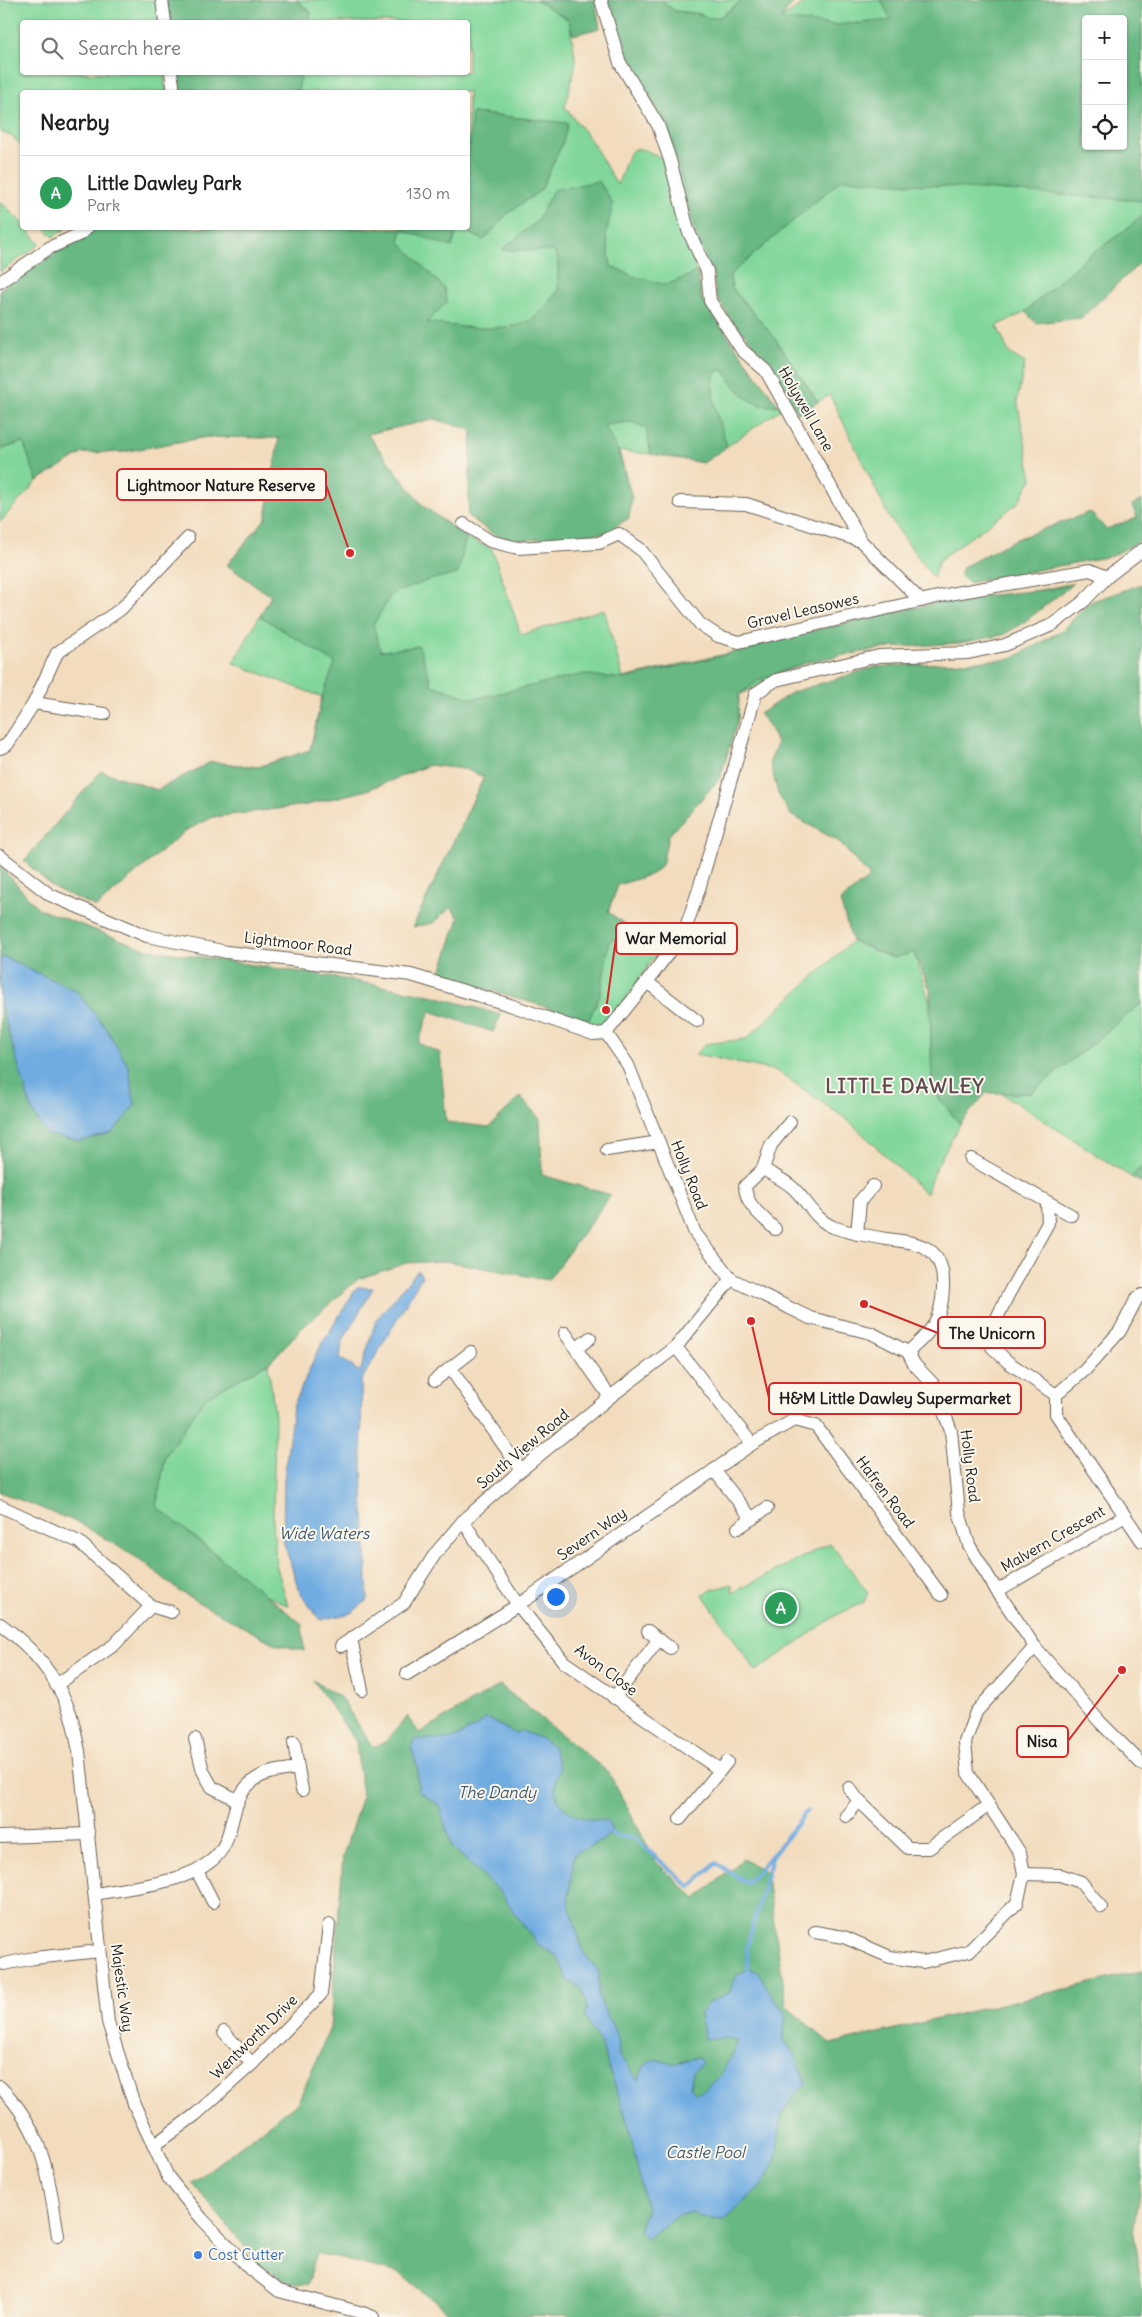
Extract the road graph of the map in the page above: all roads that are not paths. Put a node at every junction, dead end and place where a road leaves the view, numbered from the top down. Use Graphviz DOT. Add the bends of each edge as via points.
graph roads {
  1 [pos="162,0"];
  2 [pos="601,0"];
  3 [pos="165,20"];
  4 [pos="171,75"];
  5 [pos="174,90"];
  6 [pos="85,230"];
  7 [pos="0,282"];
  8 [pos="680,502"];
  9 [pos="464,524"];
  10 [pos="188,538"];
  11 [pos="861,541"];
  12 [pos="1142,550"];
  13 [pos="1107,577"];
  14 [pos="921,601"];
  15 [pos="34,703"];
  16 [pos="104,714"];
  17 [pos="0,748"];
  18 [pos="0,856"];
  19 [pos="647,982"];
  20 [pos="697,1021"];
  21 [pos="606,1032"];
  22 [pos="790,1122"];
  23 [pos="659,1142"];
  24 [pos="606,1150"];
  25 [pos="971,1159"];
  26 [pos="763,1169"];
  27 [pos="873,1186"];
  28 [pos="1047,1202"];
  29 [pos="1071,1215"];
  30 [pos="775,1229"];
  31 [pos="857,1234"];
  32 [pos="731,1279"];
  33 [pos="1142,1295"];
  34 [pos="565,1333"];
  35 [pos="590,1338"];
  36 [pos="676,1347"];
  37 [pos="576,1349"];
  38 [pos="472,1352"];
  39 [pos="908,1352"];
  40 [pos="450,1368"];
  41 [pos="435,1380"];
  42 [pos="1056,1396"];
  43 [pos="610,1397"];
  44 [pos="794,1420"];
  45 [pos="752,1444"];
  46 [pos="521,1470"];
  47 [pos="714,1470"];
  48 [pos="0,1506"];
  49 [pos="767,1508"];
  50 [pos="1125,1516"];
  51 [pos="752,1519"];
  52 [pos="463,1521"];
  53 [pos="738,1528"];
  54 [pos="1142,1541"];
  55 [pos="997,1591"];
  56 [pos="941,1595"];
  57 [pos="518,1605"];
  58 [pos="151,1606"];
  59 [pos="171,1612"];
  60 [pos="0,1624"];
  61 [pos="648,1631"];
  62 [pos="352,1639"];
  63 [pos="659,1639"];
  64 [pos="341,1646"];
  65 [pos="1035,1647"];
  66 [pos="670,1648"];
  67 [pos="407,1674"];
  68 [pos="56,1685"];
  69 [pos="362,1690"];
  70 [pos="614,1698"];
  71 [pos="294,1742"];
  72 [pos="201,1746"];
  73 [pos="1142,1764"];
  74 [pos="298,1768"];
  75 [pos="849,1788"];
  76 [pos="302,1790"];
  77 [pos="237,1800"];
  78 [pos="859,1801"];
  79 [pos="989,1805"];
  80 [pos="846,1816"];
  81 [pos="680,1819"];
  82 [pos="89,1834"];
  83 [pos="0,1837"];
  84 [pos="197,1871"];
  85 [pos="1024,1874"];
  86 [pos="95,1894"];
  87 [pos="213,1902"];
  88 [pos="1101,1907"];
  89 [pos="329,1925"];
  90 [pos="815,1932"];
  91 [pos="100,1951"];
  92 [pos="4,1964"];
  93 [pos="224,2032"];
  94 [pos="252,2064"];
  95 [pos="0,2088"];
  96 [pos="153,2146"];
  97 [pos="58,2236"];
  98 [pos="374,2317"];
  1 -- 3 [label="street"];
  2 -- 11 [label="street, Holywell Lane" via="620,63 658,126 688,230 707,270 710,301 742,350 766,371"];
  4 -- 5 [label="street"];
  6 -- 7 [label="street" via="50,248"];
  8 -- 11 [label="street" via="746,504"];
  9 -- 14 [label="street, Gravel Leasowes" via="490,541 518,548 598,542 619,534 640,549 700,624 718,636 739,642"];
  10 -- 15 [label="street" via="122,609 57,653"];
  11 -- 14 [label="street, Holywell Lane"];
  12 -- 13 [label="street"];
  13 -- 14 [label="street, Gravel Leasowes" via="1090,570"];
  13 -- 19 [label="street" via="1083,602 1052,625 1005,645 968,653 879,656 776,680 756,693 685,930"];
  15 -- 16 [label="street"];
  15 -- 17 [label="street" via="7,746"];
  18 -- 21 [label="street, Lightmoor Road" via="50,895 147,936 227,952 412,976 593,1034"];
  19 -- 20 [label="street"];
  19 -- 21 [label="street"];
  21 -- 23 [label="street, Holly Road" via="628,1066"];
  22 -- 26 [label="street" via="771,1145"];
  23 -- 24 [label="street"];
  23 -- 32 [label="street, Holly Road" via="695,1233"];
  25 -- 28 [label="street"];
  26 -- 30 [label="street" via="745,1186 746,1196"];
  26 -- 31 [label="street" via="792,1187 820,1219"];
  27 -- 31 [label="street" via="860,1201"];
  28 -- 29 [label="street"];
  28 -- 42 [label="street" via="1048,1223 992,1328 992,1347"];
  31 -- 39 [label="street" via="925,1246 940,1265 944,1277 938,1319"];
  32 -- 36 [label="street, South View Road"];
  32 -- 39 [label="street, Holly Road" via="810,1318 872,1333"];
  33 -- 42 [label="street" via="1137,1298 1120,1331"];
  34 -- 37 [label="street"];
  35 -- 37 [label="street"];
  36 -- 43 [label="street, South View Road"];
  36 -- 45 [label="street"];
  37 -- 43 [label="street"];
  38 -- 40 [label="street"];
  39 -- 55 [label="street, Holly Road" via="914,1364 934,1385 951,1431 960,1512 969,1545"];
  40 -- 41 [label="street"];
  40 -- 46 [label="street"];
  42 -- 50 [label="street, Malvern Crescent" via="1056,1414"];
  43 -- 46 [label="street, South View Road"];
  44 -- 45 [label="street, Severn Way"];
  44 -- 56 [label="street, Hafren Road" via="816,1426"];
  45 -- 47 [label="street, Severn Way"];
  46 -- 52 [label="street, South View Road"];
  47 -- 51 [label="street"];
  47 -- 57 [label="street, Severn Way"];
  48 -- 58 [label="street" via="79,1542"];
  49 -- 51 [label="street"];
  50 -- 54 [label="street, Malvern Crescent"];
  50 -- 55 [label="street, Malvern Crescent"];
  51 -- 53 [label="street"];
  52 -- 57 [label="street, Avon Close"];
  52 -- 62 [label="street, South View Road" via="436,1554 404,1603"];
  55 -- 65 [label="street, Holly Road"];
  57 -- 67 [label="street, Severn Way"];
  57 -- 70 [label="street, Avon Close" via="564,1662"];
  58 -- 59 [label="street"];
  58 -- 68 [label="street" via="114,1645"];
  60 -- 68 [label="street, Majestic Way" via="22,1640 48,1670"];
  61 -- 63 [label="street"];
  62 -- 64 [label="street, South View Road"];
  62 -- 69 [label="street"];
  63 -- 66 [label="street"];
  63 -- 70 [label="street"];
  65 -- 73 [label="street, Holly Road" via="1100,1722"];
  65 -- 79 [label="street" via="976,1712 965,1742 968,1773"];
  68 -- 82 [label="street, Majestic Way" via="69,1710 79,1751"];
  70 -- 81 [label="street, Avon Close" via="723,1766"];
  71 -- 74 [label="street"];
  72 -- 77 [label="street" via="203,1771 212,1786"];
  74 -- 76 [label="street"];
  74 -- 77 [label="street" via="263,1775 247,1784"];
  75 -- 78 [label="street"];
  77 -- 84 [label="street" via="224,1846 213,1860"];
  78 -- 79 [label="street" via="908,1848 928,1848"];
  78 -- 80 [label="street"];
  79 -- 85 [label="street" via="1020,1853"];
  82 -- 83 [label="street"];
  82 -- 86 [label="street, Majestic Way"];
  84 -- 86 [label="street"];
  84 -- 87 [label="street"];
  85 -- 88 [label="street" via="1060,1875 1081,1882"];
  85 -- 90 [label="street" via="1018,1903 969,1951 923,1962 890,1957 844,1937"];
  86 -- 91 [label="street, Majestic Way"];
  89 -- 94 [label="street, Wentworth Drive" via="321,1994"];
  91 -- 92 [label="street"];
  91 -- 96 [label="street, Majestic Way" via="108,2022 134,2104"];
  93 -- 94 [label="street"];
  94 -- 96 [label="street, Wentworth Drive" via="195,2115"];
  95 -- 97 [label="street" via="14,2102 37,2139 50,2187"];
  96 -- 98 [label="street, Majestic Way" via="168,2177 202,2219 247,2266 279,2291"];
}
